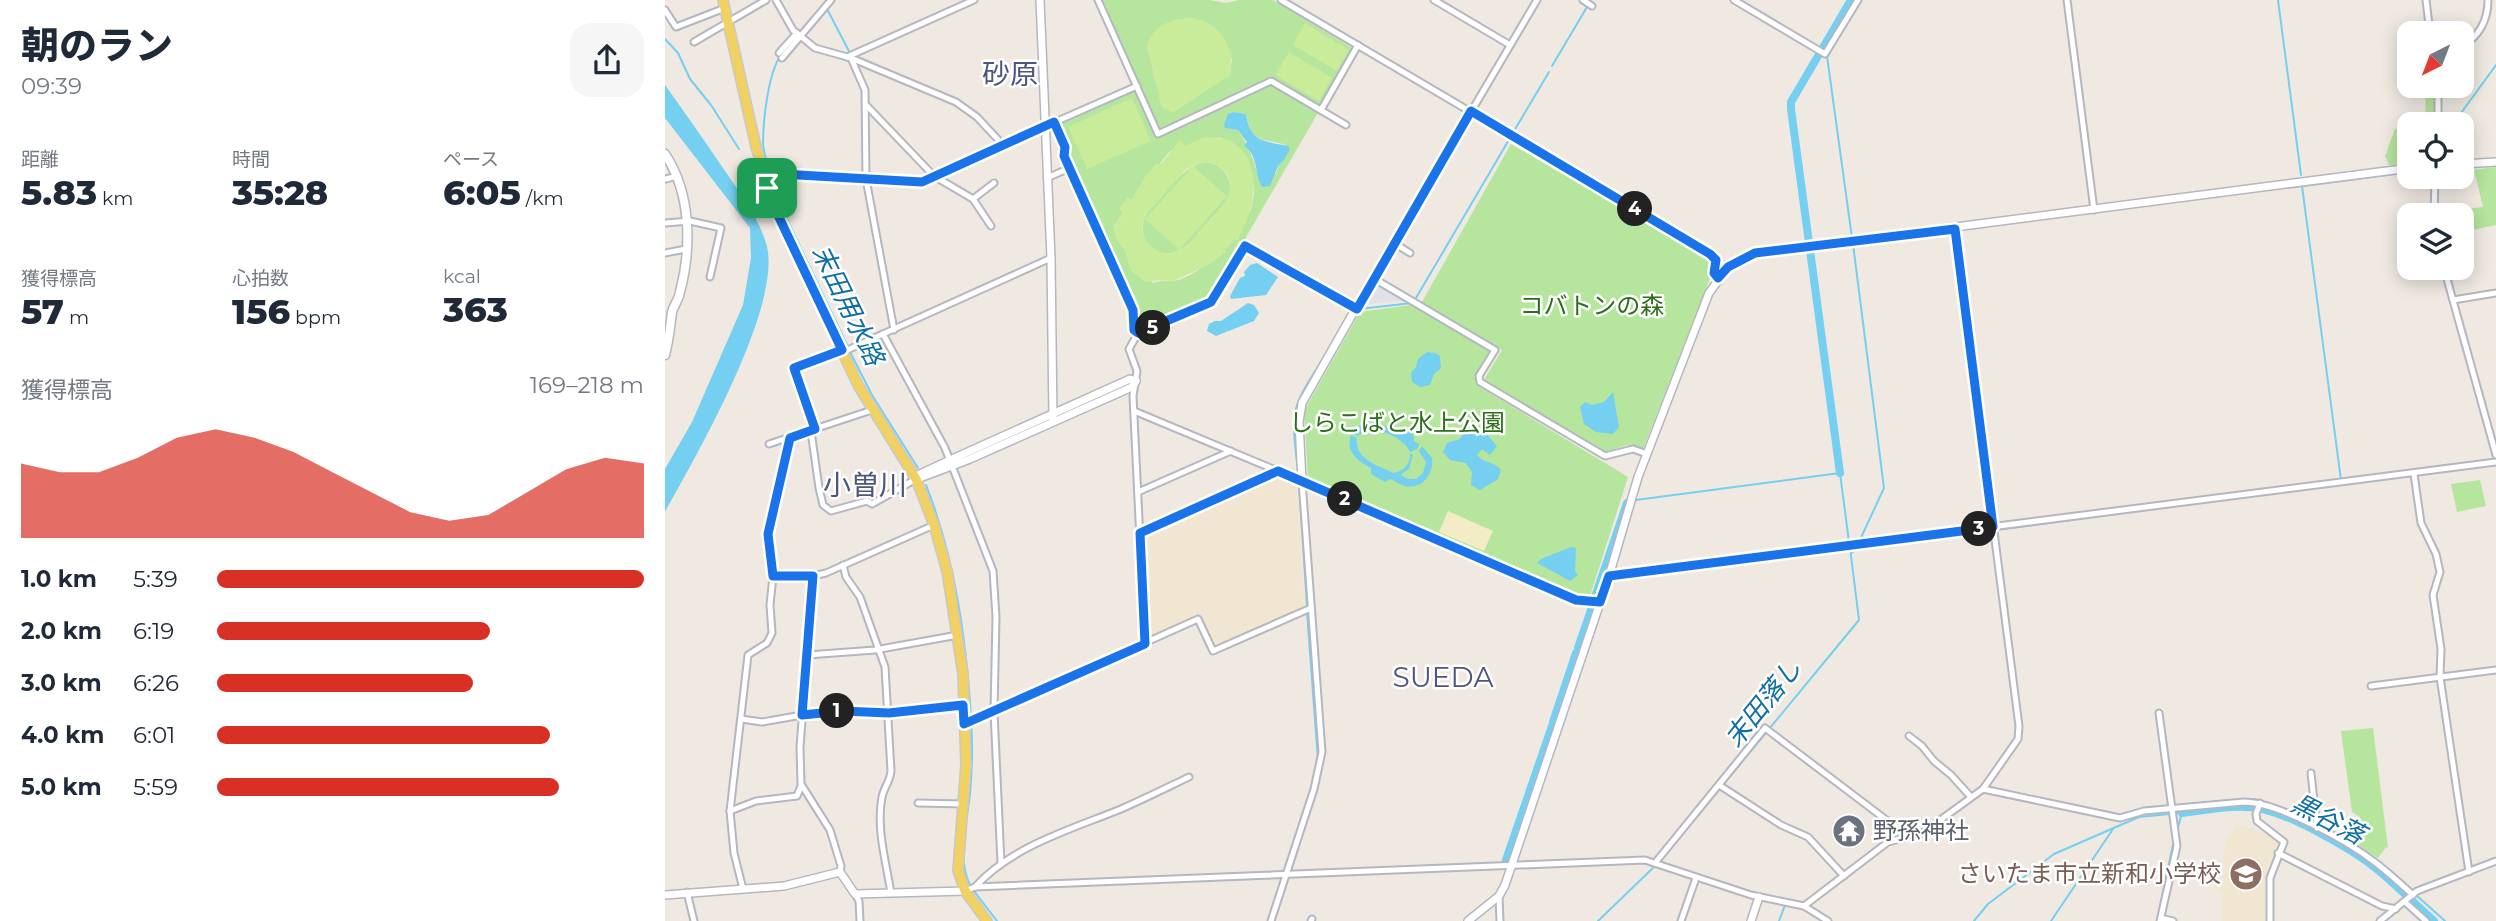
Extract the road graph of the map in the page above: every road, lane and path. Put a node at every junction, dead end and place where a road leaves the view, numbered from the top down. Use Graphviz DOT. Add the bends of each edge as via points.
graph roads {
  1 [pos="766,0"];
  2 [pos="776,0"];
  3 [pos="831,0"];
  4 [pos="974,0"];
  5 [pos="1040,0"];
  6 [pos="1098,0"];
  7 [pos="1282,0"];
  8 [pos="1434,0"];
  9 [pos="1537,0"];
  10 [pos="1583,0"];
  11 [pos="1734,0"];
  12 [pos="1858,0"];
  13 [pos="2067,0"];
  14 [pos="2426,0"];
  15 [pos="2488,0"];
  16 [pos="724,4"];
  17 [pos="1592,6"];
  18 [pos="665,10"];
  19 [pos="2429,21"];
  20 [pos="728,22"];
  21 [pos="799,35"];
  22 [pos="2475,35"];
  23 [pos="694,42"];
  24 [pos="1358,45"];
  25 [pos="1510,45"];
  26 [pos="780,55"];
  27 [pos="849,58"];
  28 [pos="1137,86"];
  29 [pos="866,105"];
  30 [pos="1321,110"];
  31 [pos="1471,111"];
  32 [pos="1054,122"];
  33 [pos="1346,125"];
  34 [pos="1046,126"];
  35 [pos="1003,145"];
  36 [pos="665,154"];
  37 [pos="2496,162"];
  38 [pos="2474,163"];
  39 [pos="2397,170"];
  40 [pos="1072,172"];
  41 [pos="768,175"];
  42 [pos="677,176"];
  43 [pos="934,176"];
  44 [pos="1047,178"];
  45 [pos="866,179"];
  46 [pos="666,180"];
  47 [pos="994,183"];
  48 [pos="974,199"];
  49 [pos="2094,209"];
  50 [pos="687,221"];
  51 [pos="665,222"];
  52 [pos="991,226"];
  53 [pos="1955,229"];
  54 [pos="1394,243"];
  55 [pos="686,250"];
  56 [pos="665,253"];
  57 [pos="1411,253"];
  58 [pos="1051,258"];
  59 [pos="710,276"];
  60 [pos="1373,278"];
  61 [pos="1718,278"];
  62 [pos="2447,280"];
  63 [pos="2496,293"];
  64 [pos="2453,300"];
  65 [pos="1357,309"];
  66 [pos="669,310"];
  67 [pos="894,330"];
  68 [pos="1138,333"];
  69 [pos="883,334"];
  70 [pos="846,350"];
  71 [pos="665,355"];
  72 [pos="1136,381"];
  73 [pos="872,410"];
  74 [pos="1134,411"];
  75 [pos="1053,418"];
  76 [pos="813,430"];
  77 [pos="790,438"];
  78 [pos="769,444"];
  79 [pos="1231,451"];
  80 [pos="1647,454"];
  81 [pos="2496,455"];
  82 [pos="2496,462"];
  83 [pos="951,463"];
  84 [pos="1278,471"];
  85 [pos="2414,474"];
  86 [pos="916,479"];
  87 [pos="1302,481"];
  88 [pos="1138,492"];
  89 [pos="934,526"];
  90 [pos="1993,527"];
  91 [pos="1140,533"];
  92 [pos="843,565"];
  93 [pos="773,576"];
  94 [pos="813,576"];
  95 [pos="1609,576"];
  96 [pos="1600,602"];
  97 [pos="1311,608"];
  98 [pos="958,635"];
  99 [pos="1145,644"];
  100 [pos="877,649"];
  101 [pos="807,655"];
  102 [pos="2496,670"];
  103 [pos="2440,677"];
  104 [pos="2371,686"];
  105 [pos="963,705"];
  106 [pos="994,712"];
  107 [pos="889,713"];
  108 [pos="2159,713"];
  109 [pos="802,715"];
  110 [pos="741,719"];
  111 [pos="969,722"];
  112 [pos="1909,736"];
  113 [pos="2311,773"];
  114 [pos="1189,777"];
  115 [pos="801,784"];
  116 [pos="1719,785"];
  117 [pos="1983,789"];
  118 [pos="1971,797"];
  119 [pos="918,803"];
  120 [pos="2260,803"];
  121 [pos="964,804"];
  122 [pos="2173,809"];
  123 [pos="730,811"];
  124 [pos="2318,828"];
  125 [pos="1892,839"];
  126 [pos="2278,853"];
  127 [pos="2496,861"];
  128 [pos="1001,863"];
  129 [pos="1655,863"];
  130 [pos="1512,866"];
  131 [pos="840,872"];
  132 [pos="2469,872"];
  133 [pos="1286,874"];
  134 [pos="1844,876"];
  135 [pos="1696,878"];
  136 [pos="971,888"];
  137 [pos="743,889"];
  138 [pos="687,892"];
  139 [pos="891,893"];
  140 [pos="855,894"];
  141 [pos="665,895"];
  142 [pos="1499,896"];
  143 [pos="1759,897"];
  144 [pos="2409,899"];
  145 [pos="1804,906"];
  146 [pos="2396,909"];
  147 [pos="985,920"];
  148 [pos="2160,920"];
  149 [pos="694,921"];
  150 [pos="860,921"];
  151 [pos="1271,921"];
  152 [pos="1468,921"];
  153 [pos="1500,921"];
  154 [pos="1681,921"];
  155 [pos="1751,921"];
  156 [pos="1828,921"];
  157 [pos="2173,921"];
  158 [pos="2270,921"];
  159 [pos="2380,921"];
  160 [pos="2426,921"];
  1 -- 20 [label="street"];
  2 -- 21 [label="street"];
  3 -- 21 [label="street"];
  4 -- 27 [label="street"];
  5 -- 34 [label="street"];
  6 -- 28 [label="street"];
  7 -- 24 [label="street"];
  8 -- 25 [label="street"];
  9 -- 25 [label="street"];
  10 -- 17 [label="street"];
  11 -- 12 [label="street" via="1825,54"];
  13 -- 49 [label="street"];
  14 -- 19 [label="street"];
  15 -- 22 [label="street" via="2486,21"];
  16 -- 18 [label="street" via="676,27"];
  16 -- 20 [label="main road"];
  20 -- 23 [label="street"];
  20 -- 41 [label="main road"];
  21 -- 26 [label="street"];
  21 -- 27 [label="street" via="815,48"];
  24 -- 30 [label="street"];
  24 -- 31 [label="street"];
  25 -- 31 [label="street"];
  27 -- 29 [label="street" via="865,90"];
  27 -- 35 [label="street" via="955,102 977,117"];
  28 -- 30 [label="street" via="1158,134 1271,81"];
  28 -- 32 [label="street"];
  29 -- 43 [label="street"];
  29 -- 45 [label="street"];
  30 -- 33 [label="street"];
  31 -- 54 [label="street"];
  31 -- 61 [label="street" via="1710,254 1716,260"];
  32 -- 34 [label="street"];
  32 -- 40 [label="street"];
  34 -- 35 [label="street"];
  34 -- 44 [label="street"];
  35 -- 43 [label="street"];
  36 -- 42 [label="main road"];
  37 -- 38 [label="street"];
  39 -- 49 [label="street"];
  40 -- 44 [label="street" via="1065,170"];
  40 -- 68 [label="street" via="1133,310"];
  41 -- 45 [label="street"];
  41 -- 70 [label="main road" via="776,211"];
  42 -- 46 [label="street"];
  42 -- 50 [label="main road"];
  43 -- 45 [label="street" via="922,182"];
  43 -- 48 [label="street"];
  44 -- 58 [label="street"];
  45 -- 67 [label="street"];
  47 -- 48 [label="street"];
  48 -- 52 [label="street"];
  49 -- 53 [label="street"];
  50 -- 51 [label="street"];
  50 -- 55 [label="main road"];
  50 -- 59 [label="street" via="721,228"];
  53 -- 61 [label="street" via="1750,255"];
  53 -- 90 [label="street"];
  54 -- 57 [label="street"];
  54 -- 60 [label="street"];
  55 -- 56 [label="street"];
  55 -- 66 [label="main road" via="680,295"];
  58 -- 67 [label="street"];
  58 -- 75 [label="street"];
  60 -- 65 [label="street"];
  60 -- 80 [label="street" via="1495,350 1480,382 1605,456 1633,449"];
  61 -- 80 [label="street"];
  62 -- 64 [label="street"];
  63 -- 64 [label="street"];
  64 -- 81 [label="street"];
  65 -- 68 [label="street" via="1245,246 1211,302"];
  65 -- 87 [label="street" via="1299,412"];
  66 -- 71 [label="main road" via="671,334"];
  67 -- 69 [label="street"];
  68 -- 72 [label="street" via="1129,349"];
  69 -- 70 [label="street"];
  69 -- 83 [label="street"];
  70 -- 73 [label="main road"];
  70 -- 76 [label="street" via="794,368"];
  72 -- 74 [label="street"];
  72 -- 75 [label="street" via="1132,387"];
  73 -- 76 [label="street"];
  73 -- 86 [label="main road"];
  74 -- 79 [label="street"];
  74 -- 88 [label="street"];
  75 -- 83 [label="street"];
  76 -- 77 [label="street"];
  76 -- 86 [label="street" via="818,488 823,505 831,510 867,501 872,504"];
  77 -- 78 [label="street"];
  77 -- 93 [label="street" via="768,534"];
  79 -- 84 [label="street"];
  79 -- 88 [label="street"];
  80 -- 95 [label="street"];
  82 -- 85 [label="street"];
  83 -- 86 [label="street"];
  83 -- 106 [label="street" via="993,571"];
  84 -- 87 [label="street"];
  84 -- 91 [label="street"];
  85 -- 90 [label="street"];
  85 -- 103 [label="street" via="2421,523 2439,572 2433,595"];
  86 -- 89 [label="main road"];
  87 -- 96 [label="street" via="1576,600"];
  87 -- 97 [label="street"];
  88 -- 91 [label="street"];
  89 -- 92 [label="street"];
  89 -- 98 [label="main road"];
  90 -- 95 [label="street"];
  90 -- 117 [label="street" via="2019,732"];
  91 -- 99 [label="street"];
  92 -- 94 [label="street"];
  92 -- 100 [label="street" via="860,597"];
  93 -- 94 [label="street"];
  93 -- 110 [label="street" via="772,634 748,655"];
  94 -- 101 [label="street"];
  95 -- 96 [label="street"];
  96 -- 130 [label="street"];
  97 -- 99 [label="street" via="1213,651 1198,619"];
  97 -- 133 [label="street" via="1322,752"];
  98 -- 100 [label="street"];
  98 -- 105 [label="main road"];
  99 -- 106 [label="street"];
  100 -- 101 [label="street"];
  100 -- 107 [label="street" via="885,667"];
  101 -- 109 [label="street"];
  102 -- 103 [label="street"];
  103 -- 104 [label="street"];
  103 -- 132 [label="street"];
  105 -- 107 [label="street"];
  105 -- 111 [label="main road"];
  106 -- 111 [label="street"];
  106 -- 128 [label="street"];
  107 -- 109 [label="street"];
  107 -- 139 [label="street" via="891,771 881,799 881,823"];
  108 -- 122 [label="street"];
  109 -- 110 [label="street" via="762,722"];
  109 -- 115 [label="street"];
  110 -- 123 [label="street"];
  111 -- 121 [label="main road"];
  112 -- 118 [label="street"];
  113 -- 124 [label="street"];
  114 -- 128 [label="street"];
  115 -- 123 [label="street" via="797,796 756,801"];
  115 -- 131 [label="street" via="830,831"];
  116 -- 125 [label="street" via="1765,728 1889,822"];
  116 -- 129 [label="street"];
  116 -- 134 [label="street" via="1808,837"];
  117 -- 118 [label="street"];
  117 -- 122 [label="street" via="2120,818"];
  118 -- 125 [label="street" via="1921,834"];
  119 -- 121 [label="street"];
  120 -- 122 [label="street"];
  120 -- 124 [label="street"];
  120 -- 126 [label="street" via="2257,821 2284,842"];
  121 -- 136 [label="main road" via="957,862"];
  122 -- 148 [label="street" via="2177,846"];
  123 -- 137 [label="street"];
  124 -- 144 [label="street" via="2375,862"];
  125 -- 134 [label="street"];
  126 -- 146 [label="street"];
  126 -- 158 [label="street" via="2270,878"];
  127 -- 132 [label="street"];
  128 -- 136 [label="street"];
  129 -- 130 [label="street"];
  129 -- 135 [label="street"];
  130 -- 133 [label="street"];
  130 -- 142 [label="street"];
  131 -- 137 [label="street" via="799,883"];
  131 -- 140 [label="street"];
  132 -- 144 [label="street" via="2417,891"];
  133 -- 136 [label="street"];
  133 -- 151 [label="street"];
  134 -- 145 [label="street"];
  135 -- 143 [label="street"];
  135 -- 154 [label="street"];
  136 -- 139 [label="street"];
  136 -- 147 [label="main road"];
  137 -- 138 [label="street"];
  138 -- 141 [label="street"];
  138 -- 149 [label="street"];
  139 -- 140 [label="street"];
  140 -- 150 [label="street"];
  142 -- 152 [label="street"];
  142 -- 153 [label="street"];
  143 -- 145 [label="street"];
  143 -- 155 [label="street"];
  144 -- 146 [label="street"];
  144 -- 160 [label="street"];
  145 -- 156 [label="street"];
  146 -- 159 [label="street"];
  148 -- 157 [label="street"];
}
